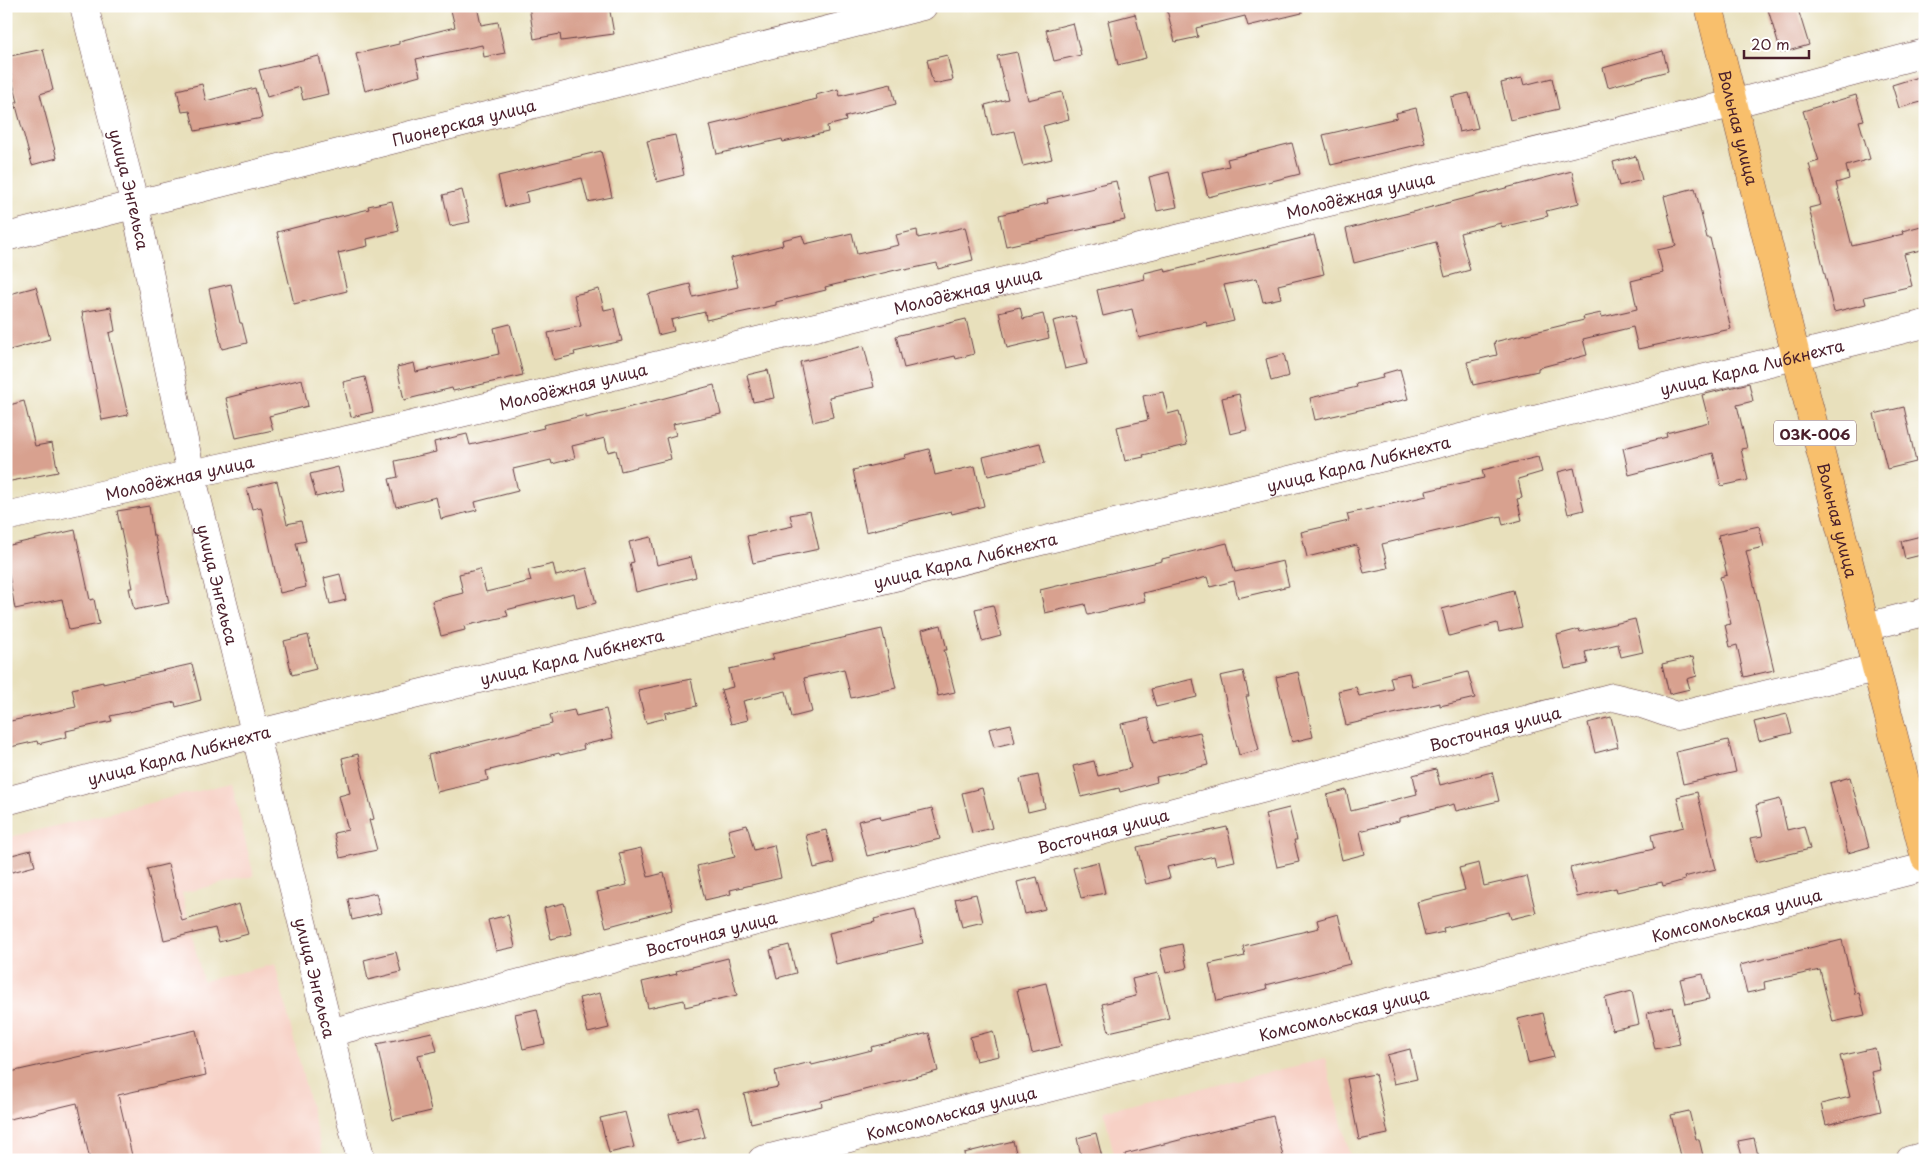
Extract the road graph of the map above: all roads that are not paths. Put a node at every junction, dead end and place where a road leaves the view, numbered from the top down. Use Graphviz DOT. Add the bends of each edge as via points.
graph roads {
  1 [pos="84,6"];
  2 [pos="923,6"];
  3 [pos="1709,6"];
  4 [pos="1925,53"];
  5 [pos="1732,104"];
  6 [pos="135,204"];
  7 [pos="6,237"];
  8 [pos="1925,324"];
  9 [pos="1796,356"];
  10 [pos="191,474"];
  11 [pos="6,517"];
  12 [pos="1925,612"];
  13 [pos="1865,626"];
  14 [pos="1876,668"];
  15 [pos="255,734"];
  16 [pos="6,801"];
  17 [pos="1925,858"];
  18 [pos="1925,867"];
  19 [pos="329,1033"];
  20 [pos="1925,1156"];
  21 [pos="361,1160"];
  22 [pos="762,1160"];
  23 [pos="1910,1160"];
  1 -- 6 [label="street, улица Энгельса"];
  2 -- 6 [label="street, Пионерская улица"];
  3 -- 5 [label="main road, Вольная улица / 03К-006"];
  4 -- 5 [label="street, Молодёжная улица"];
  5 -- 9 [label="main road, Вольная улица / 03К-006"];
  5 -- 10 [label="street, Молодёжная улица" via="389,430"];
  6 -- 7 [label="street, Пионерская улица"];
  6 -- 10 [label="street, улица Энгельса"];
  8 -- 9 [label="street, улица Карла Либкнехта"];
  9 -- 13 [label="main road, Вольная улица / 03К-006"];
  9 -- 15 [label="street, улица Карла Либкнехта"];
  10 -- 11 [label="street, Молодёжная улица"];
  10 -- 15 [label="street, улица Энгельса"];
  12 -- 13 [label="street"];
  13 -- 14 [label="main road, Вольная улица / 03К-006"];
  14 -- 17 [label="main road, Вольная улица / 03К-006"];
  14 -- 19 [label="street, Восточная улица" via="1678,716 1613,697"];
  15 -- 16 [label="street, улица Карла Либкнехта"];
  15 -- 19 [label="street, улица Энгельса"];
  18 -- 22 [label="street, Комсомольская улица"];
  19 -- 21 [label="street, улица Энгельса"];
  20 -- 23 [label="street"];
}
